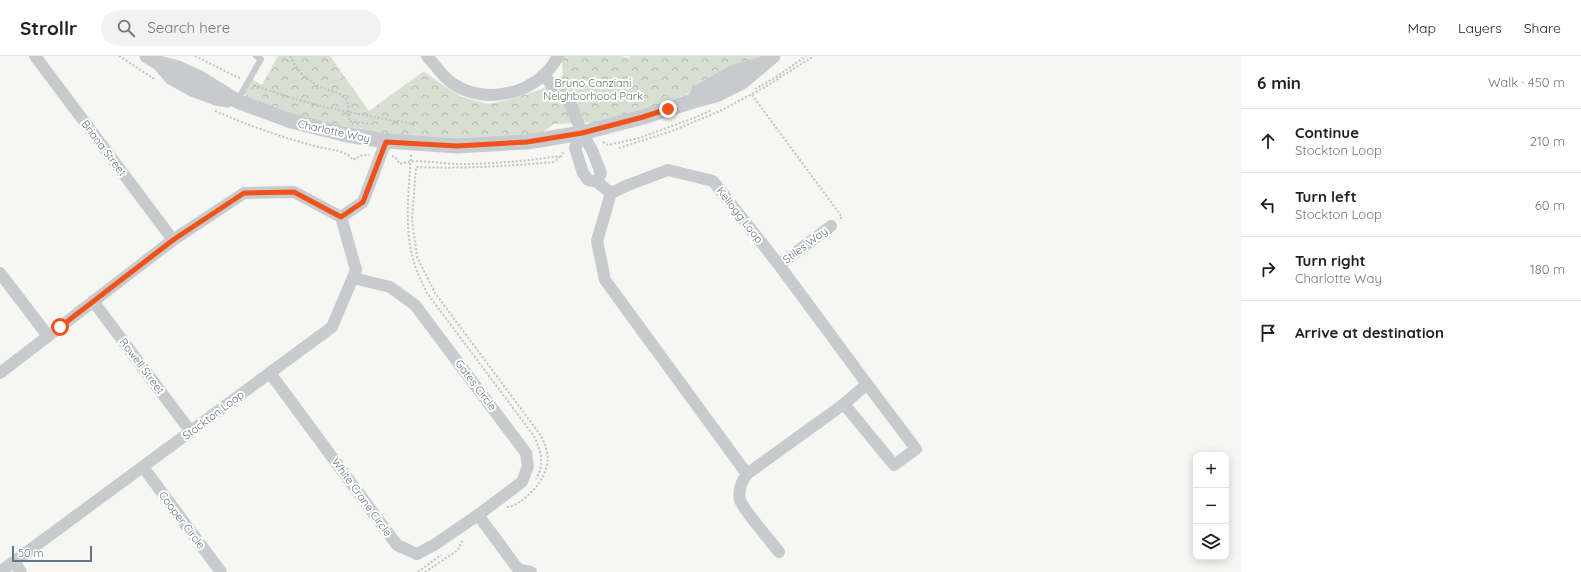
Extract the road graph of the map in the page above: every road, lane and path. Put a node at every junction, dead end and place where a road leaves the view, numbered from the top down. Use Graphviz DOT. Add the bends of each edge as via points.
graph roads {
  1 [pos="35,56"];
  2 [pos="195,56"];
  3 [pos="256,56"];
  4 [pos="290,56"];
  5 [pos="427,56"];
  6 [pos="558,56"];
  7 [pos="156,58"];
  8 [pos="768,60"];
  9 [pos="543,75"];
  10 [pos="248,82"];
  11 [pos="742,82"];
  12 [pos="237,101"];
  13 [pos="693,101"];
  14 [pos="349,113"];
  15 [pos="376,126"];
  16 [pos="415,127"];
  17 [pos="582,133"];
  18 [pos="386,142"];
  19 [pos="560,156"];
  20 [pos="411,161"];
  21 [pos="416,167"];
  22 [pos="597,182"];
  23 [pos="611,193"];
  24 [pos="341,217"];
  25 [pos="831,226"];
  26 [pos="173,240"];
  27 [pos="779,265"];
  28 [pos="0,273"];
  29 [pos="353,278"];
  30 [pos="93,301"];
  31 [pos="48,336"];
  32 [pos="0,372"];
  33 [pos="270,373"];
  34 [pos="867,384"];
  35 [pos="844,404"];
  36 [pos="191,432"];
  37 [pos="143,467"];
  38 [pos="747,474"];
  39 [pos="504,507"];
  40 [pos="478,515"];
  41 [pos="463,538"];
  42 [pos="779,552"];
  43 [pos="14,562"];
  44 [pos="518,570"];
  45 [pos="0,572"];
  46 [pos="21,572"];
  47 [pos="221,572"];
  48 [pos="425,572"];
  49 [pos="531,572"];
  1 -- 26 [label="street, Briana Street"];
  2 -- 10 [label="path"];
  3 -- 10 [label="lane" via="261,59"];
  4 -- 14 [label="path" via="295,67 316,85 343,96"];
  5 -- 9 [label="street" via="452,83 484,95 525,88"];
  6 -- 9 [label="street" via="553,66"];
  7 -- 12 [label="street, Charlotte Way" via="200,78"];
  8 -- 11 [label="street, Charlotte Way"];
  8 -- 13 [label="street, Charlotte Way" via="732,73 698,93"];
  9 -- 17 [label="street" via="568,100"];
  10 -- 12 [label="lane"];
  10 -- 14 [label="path" via="292,99"];
  11 -- 13 [label="street, Charlotte Way" via="716,95"];
  11 -- 25 [label="path" via="842,217"];
  12 -- 18 [label="street, Charlotte Way" via="291,121 347,136"];
  13 -- 17 [label="street, Charlotte Way"];
  14 -- 15 [label="path" via="349,121"];
  14 -- 16 [label="path" via="413,124"];
  17 -- 18 [label="street, Charlotte Way" via="527,142 457,146"];
  17 -- 22 [label="street" via="601,173"];
  17 -- 22 [label="street" via="575,148 583,173 588,180"];
  18 -- 24 [label="street" via="363,202"];
  19 -- 21 [label="path" via="554,162 495,167"];
  20 -- 21 [label="path"];
  21 -- 39 [label="path" via="412,219 417,257 435,293 540,433 546,448 548,461 543,478 533,491 514,506"];
  22 -- 23 [label="street"];
  23 -- 27 [label="street, Kellogg Loop" via="668,170 713,181"];
  23 -- 38 [label="street" via="597,241 604,280"];
  24 -- 26 [label="street" via="294,192 244,193"];
  24 -- 29 [label="street, Stockton Loop" via="356,270"];
  25 -- 27 [label="street, Stiles Way"];
  26 -- 30 [label="street"];
  27 -- 34 [label="street, Kellogg Loop"];
  28 -- 31 [label="street"];
  29 -- 33 [label="street, Stockton Loop" via="332,327"];
  29 -- 40 [label="street, Gates Circle" via="390,287 415,305 526,453 528,466 522,482"];
  30 -- 31 [label="street"];
  30 -- 36 [label="street, Rowell Street"];
  31 -- 32 [label="street"];
  33 -- 36 [label="street, Stockton Loop"];
  33 -- 40 [label="street, White Crane Circle" via="397,545 417,554 434,546"];
  34 -- 35 [label="street"];
  34 -- 35 [label="street, Kellogg Loop" via="916,448 894,465"];
  35 -- 38 [label="street"];
  36 -- 37 [label="street, Stockton Loop"];
  37 -- 43 [label="street, Stockton Loop"];
  37 -- 47 [label="street, Cooper Circle"];
  38 -- 42 [label="street" via="739,488 740,501"];
  40 -- 44 [label="street"];
  41 -- 48 [label="path" via="458,550"];
  43 -- 45 [label="street, Stockton Loop"];
  43 -- 46 [label="street"];
  44 -- 49 [label="street"];
}
